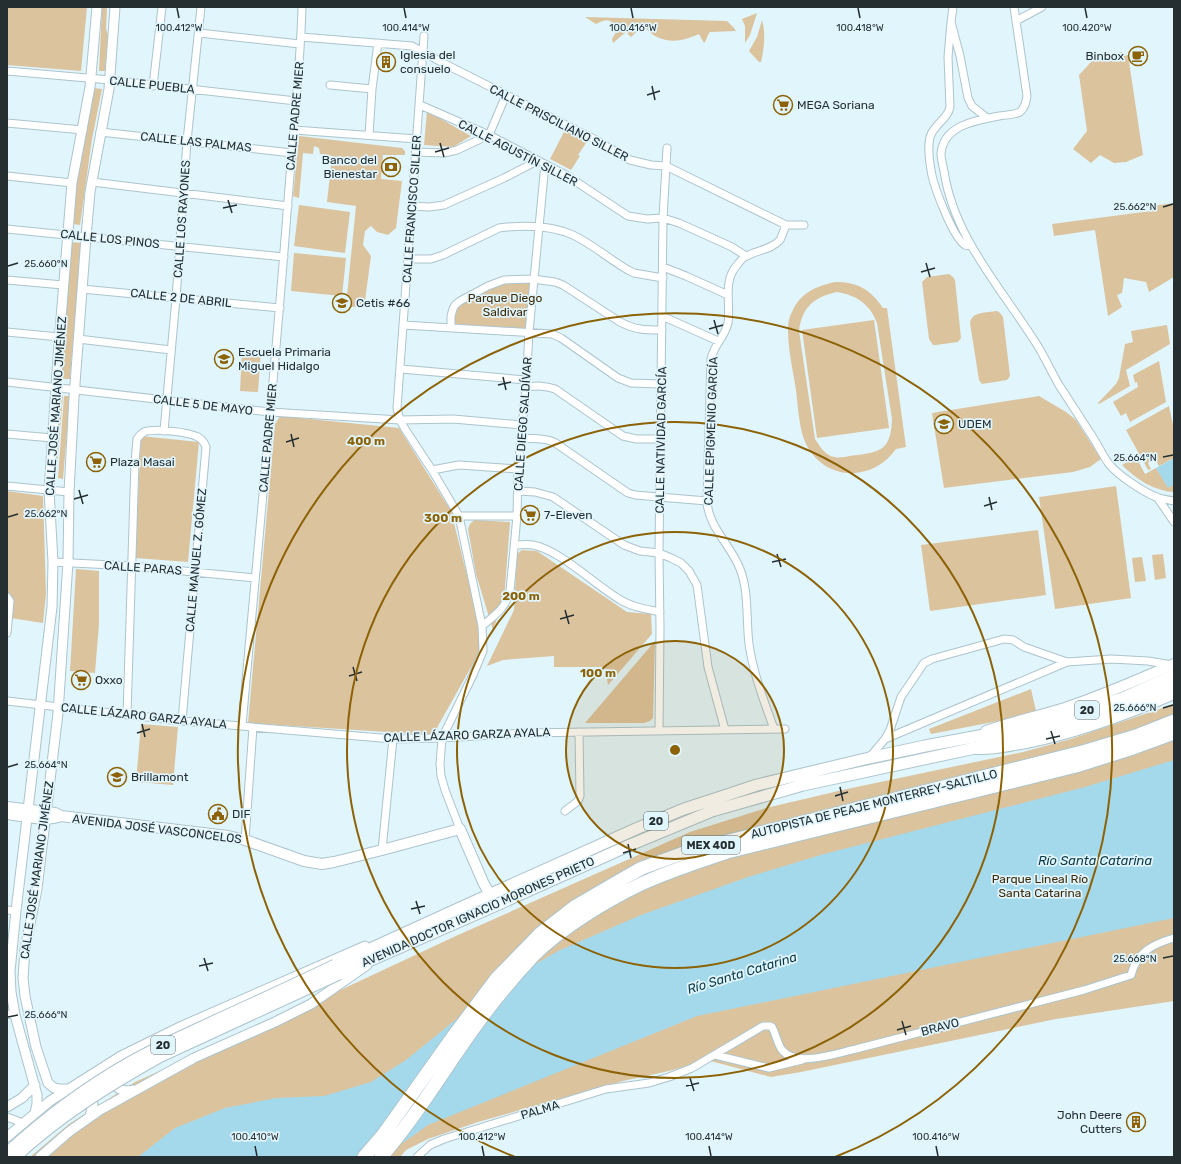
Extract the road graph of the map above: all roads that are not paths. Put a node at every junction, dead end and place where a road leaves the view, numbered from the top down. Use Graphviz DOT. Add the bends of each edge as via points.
graph roads {
  1 [pos="97,7"];
  2 [pos="115,7"];
  3 [pos="162,7"];
  4 [pos="201,7"];
  5 [pos="302,7"];
  6 [pos="953,7"];
  7 [pos="1014,7"];
  8 [pos="1042,7"];
  9 [pos="1016,21"];
  10 [pos="951,22"];
  11 [pos="198,33"];
  12 [pos="424,36"];
  13 [pos="301,40"];
  14 [pos="378,43"];
  15 [pos="422,51"];
  16 [pos="7,71"];
  17 [pos="90,79"];
  18 [pos="110,80"];
  19 [pos="330,85"];
  20 [pos="153,86"];
  21 [pos="372,89"];
  22 [pos="193,90"];
  23 [pos="506,95"];
  24 [pos="296,101"];
  25 [pos="420,105"];
  26 [pos="987,118"];
  27 [pos="7,122"];
  28 [pos="83,130"];
  29 [pos="294,130"];
  30 [pos="100,132"];
  31 [pos="369,135"];
  32 [pos="489,135"];
  33 [pos="417,139"];
  34 [pos="187,141"];
  35 [pos="667,148"];
  36 [pos="416,152"];
  37 [pos="292,153"];
  38 [pos="537,161"];
  39 [pos="544,164"];
  40 [pos="666,166"];
  41 [pos="7,176"];
  42 [pos="92,182"];
  43 [pos="72,183"];
  44 [pos="184,193"];
  45 [pos="288,206"];
  46 [pos="412,206"];
  47 [pos="663,218"];
  48 [pos="786,225"];
  49 [pos="804,225"];
  50 [pos="538,228"];
  51 [pos="7,229"];
  52 [pos="67,234"];
  53 [pos="86,237"];
  54 [pos="180,246"];
  55 [pos="971,246"];
  56 [pos="746,256"];
  57 [pos="284,257"];
  58 [pos="408,259"];
  59 [pos="663,268"];
  60 [pos="663,278"];
  61 [pos="533,279"];
  62 [pos="7,280"];
  63 [pos="64,285"];
  64 [pos="82,289"];
  65 [pos="728,295"];
  66 [pos="176,298"];
  67 [pos="280,308"];
  68 [pos="662,316"];
  69 [pos="403,325"];
  70 [pos="451,327"];
  71 [pos="662,330"];
  72 [pos="7,332"];
  73 [pos="529,332"];
  74 [pos="59,337"];
  75 [pos="78,339"];
  76 [pos="718,341"];
  77 [pos="171,350"];
  78 [pos="401,369"];
  79 [pos="7,382"];
  80 [pos="526,383"];
  81 [pos="661,384"];
  82 [pos="56,387"];
  83 [pos="75,389"];
  84 [pos="166,401"];
  85 [pos="270,412"];
  86 [pos="400,420"];
  87 [pos="522,425"];
  88 [pos="164,431"];
  89 [pos="7,434"];
  90 [pos="52,438"];
  91 [pos="521,438"];
  92 [pos="660,439"];
  93 [pos="518,469"];
  94 [pos="432,470"];
  95 [pos="7,486"];
  96 [pos="49,490"];
  97 [pos="518,491"];
  98 [pos="69,492"];
  99 [pos="1157,497"];
  100 [pos="660,498"];
  101 [pos="707,501"];
  102 [pos="1174,501"];
  103 [pos="459,516"];
  104 [pos="517,516"];
  105 [pos="1174,522"];
  106 [pos="515,545"];
  107 [pos="659,554"];
  108 [pos="54,562"];
  109 [pos="68,562"];
  110 [pos="132,566"];
  111 [pos="196,572"];
  112 [pos="255,578"];
  113 [pos="9,599"];
  114 [pos="660,612"];
  115 [pos="482,626"];
  116 [pos="7,633"];
  117 [pos="1067,662"];
  118 [pos="1173,668"];
  119 [pos="1174,684"];
  120 [pos="1174,694"];
  121 [pos="7,701"];
  122 [pos="40,705"];
  123 [pos="58,707"];
  124 [pos="127,715"];
  125 [pos="182,721"];
  126 [pos="1174,721"];
  127 [pos="242,726"];
  128 [pos="253,727"];
  129 [pos="774,729"];
  130 [pos="785,729"];
  131 [pos="725,730"];
  132 [pos="659,731"];
  133 [pos="578,732"];
  134 [pos="1174,733"];
  135 [pos="970,737"];
  136 [pos="442,738"];
  137 [pos="995,738"];
  138 [pos="393,739"];
  139 [pos="885,739"];
  140 [pos="975,748"];
  141 [pos="869,758"];
  142 [pos="7,806"];
  143 [pos="565,811"];
  144 [pos="28,813"];
  145 [pos="7,814"];
  146 [pos="46,815"];
  147 [pos="460,829"];
  148 [pos="245,840"];
  149 [pos="382,850"];
  150 [pos="490,895"];
  151 [pos="12,911"];
  152 [pos="1174,938"];
  153 [pos="386,942"];
  154 [pos="381,954"];
  155 [pos="337,970"];
  156 [pos="11,1014"];
  157 [pos="715,1055"];
  158 [pos="121,1056"];
  159 [pos="806,1059"];
  160 [pos="669,1077"];
  161 [pos="35,1085"];
  162 [pos="71,1088"];
  163 [pos="135,1089"];
  164 [pos="7,1108"];
  165 [pos="35,1114"];
  166 [pos="90,1116"];
  167 [pos="7,1117"];
  168 [pos="23,1124"];
  169 [pos="7,1137"];
  170 [pos="7,1153"];
  171 [pos="15,1157"];
  172 [pos="22,1157"];
  173 [pos="40,1157"];
  174 [pos="364,1157"];
  175 [pos="382,1157"];
  176 [pos="417,1157"];
  1 -- 17 [label="street, CALLE JOSÉ MARIANO JIMÉNEZ"];
  2 -- 18 [label="street, CALLE JOSÉ MARIANO JIMÉNEZ"];
  3 -- 20 [label="street"];
  4 -- 11 [label="street, CALLE LOS RAYONES"];
  5 -- 13 [label="street, CALLE PADRE MIER"];
  6 -- 10 [label="street"];
  7 -- 9 [label="street"];
  8 -- 9 [label="street"];
  9 -- 26 [label="street" via="1026,103 1024,108 1013,114"];
  10 -- 26 [label="street" via="968,98 972,106"];
  10 -- 55 [label="street" via="948,57 950,107 949,113 930,136 930,170 954,232 964,245"];
  11 -- 13 [label="street, CALLE PRISCILIANO SILLER"];
  11 -- 22 [label="street, CALLE LOS RAYONES"];
  12 -- 15 [label="street, CALLE FRANCISCO SILLER"];
  13 -- 14 [label="street, CALLE PRISCILIANO SILLER"];
  13 -- 24 [label="street, CALLE PADRE MIER"];
  14 -- 15 [label="street, CALLE PRISCILIANO SILLER" via="408,44"];
  14 -- 21 [label="street"];
  15 -- 23 [label="street, CALLE PRISCILIANO SILLER"];
  15 -- 25 [label="street, CALLE FRANCISCO SILLER"];
  16 -- 17 [label="street, CALLE PUEBLA"];
  17 -- 18 [label="street, CALLE PUEBLA"];
  17 -- 28 [label="street, CALLE JOSÉ MARIANO JIMÉNEZ"];
  18 -- 20 [label="street, CALLE PUEBLA"];
  18 -- 30 [label="street, CALLE JOSÉ MARIANO JIMÉNEZ"];
  19 -- 21 [label="street"];
  20 -- 22 [label="street, CALLE PUEBLA"];
  21 -- 31 [label="street"];
  22 -- 24 [label="street, CALLE PUEBLA"];
  22 -- 34 [label="street, CALLE LOS RAYONES"];
  23 -- 32 [label="street"];
  23 -- 40 [label="street, CALLE PRISCILIANO SILLER" via="630,160"];
  24 -- 29 [label="street, CALLE PADRE MIER"];
  25 -- 32 [label="street, CALLE AGUSTÍN SILLER"];
  25 -- 33 [label="street, CALLE FRANCISCO SILLER"];
  26 -- 55 [label="street" via="954,129 948,135 941,154 946,187 954,212"];
  27 -- 28 [label="street"];
  28 -- 43 [label="street, CALLE JOSÉ MARIANO JIMÉNEZ"];
  29 -- 31 [label="street"];
  29 -- 37 [label="street, CALLE PADRE MIER"];
  30 -- 34 [label="street, CALLE LAS PALMAS"];
  30 -- 42 [label="street, CALLE JOSÉ MARIANO JIMÉNEZ"];
  31 -- 33 [label="street"];
  32 -- 36 [label="street" via="457,150 444,153"];
  32 -- 38 [label="street, CALLE AGUSTÍN SILLER"];
  33 -- 36 [label="street, CALLE FRANCISCO SILLER"];
  34 -- 37 [label="street, CALLE LAS PALMAS"];
  34 -- 44 [label="street, CALLE LOS RAYONES"];
  35 -- 40 [label="street, CALLE NATIVIDAD GARCÍA"];
  36 -- 46 [label="street, CALLE FRANCISCO SILLER"];
  37 -- 45 [label="street, CALLE PADRE MIER"];
  38 -- 39 [label="street, CALLE AGUSTÍN SILLER"];
  38 -- 46 [label="street" via="448,203 429,207"];
  39 -- 47 [label="street, CALLE AGUSTÍN SILLER" via="566,175 628,216"];
  39 -- 50 [label="street, CALLE DIEGO SALDÍVAR"];
  40 -- 47 [label="street, CALLE NATIVIDAD GARCÍA"];
  40 -- 48 [label="street, CALLE PRISCILIANO SILLER"];
  41 -- 43 [label="street"];
  42 -- 44 [label="street"];
  42 -- 53 [label="street, CALLE JOSÉ MARIANO JIMÉNEZ"];
  43 -- 52 [label="street, CALLE JOSÉ MARIANO JIMÉNEZ"];
  44 -- 45 [label="street"];
  44 -- 54 [label="street, CALLE LOS RAYONES"];
  45 -- 57 [label="street, CALLE PADRE MIER"];
  46 -- 58 [label="street, CALLE FRANCISCO SILLER"];
  47 -- 56 [label="street, CALLE AGUSTÍN SILLER" via="732,247"];
  47 -- 59 [label="street, CALLE NATIVIDAD GARCÍA"];
  48 -- 49 [label="street"];
  48 -- 56 [label="street, CALLE EPIGMENIO GARCÍA" via="780,239 771,246"];
  50 -- 58 [label="street" via="499,228 443,255 430,259"];
  50 -- 60 [label="street" via="573,235 634,273"];
  50 -- 61 [label="street, CALLE DIEGO SALDÍVAR"];
  51 -- 52 [label="street, CALLE LOS PINOS"];
  52 -- 53 [label="street, CALLE LOS PINOS"];
  52 -- 63 [label="street, CALLE JOSÉ MARIANO JIMÉNEZ"];
  53 -- 54 [label="street, CALLE LOS PINOS"];
  53 -- 64 [label="street, CALLE JOSÉ MARIANO JIMÉNEZ"];
  54 -- 57 [label="street, CALLE LOS PINOS"];
  54 -- 66 [label="street, CALLE LOS RAYONES"];
  55 -- 99 [label="street" via="1039,349 1110,465 1132,483"];
  56 -- 65 [label="street, CALLE EPIGMENIO GARCÍA" via="733,271"];
  57 -- 67 [label="street, CALLE PADRE MIER"];
  58 -- 69 [label="street, CALLE FRANCISCO SILLER"];
  59 -- 60 [label="street, CALLE NATIVIDAD GARCÍA"];
  59 -- 65 [label="street"];
  60 -- 68 [label="street, CALLE NATIVIDAD GARCÍA"];
  61 -- 70 [label="street" via="504,280 460,301 453,309"];
  61 -- 71 [label="street" via="563,285 620,322 637,329"];
  61 -- 73 [label="street, CALLE DIEGO SALDÍVAR"];
  62 -- 63 [label="street"];
  63 -- 74 [label="street, CALLE JOSÉ MARIANO JIMÉNEZ"];
  64 -- 66 [label="street, CALLE 2 DE ABRIL"];
  64 -- 75 [label="street, CALLE JOSÉ MARIANO JIMÉNEZ"];
  65 -- 76 [label="street, CALLE EPIGMENIO GARCÍA" via="728,323 726,331"];
  66 -- 67 [label="street, CALLE 2 DE ABRIL"];
  66 -- 77 [label="street, CALLE LOS RAYONES"];
  67 -- 85 [label="street, CALLE PADRE MIER"];
  68 -- 71 [label="street, CALLE NATIVIDAD GARCÍA"];
  68 -- 76 [label="street"];
  69 -- 70 [label="street"];
  69 -- 78 [label="street, CALLE FRANCISCO SILLER"];
  70 -- 73 [label="street"];
  71 -- 81 [label="street, CALLE NATIVIDAD GARCÍA"];
  72 -- 74 [label="street"];
  73 -- 80 [label="street, CALLE DIEGO SALDÍVAR"];
  73 -- 81 [label="street" via="552,334 561,338 618,378 631,383"];
  74 -- 82 [label="street, CALLE JOSÉ MARIANO JIMÉNEZ"];
  75 -- 77 [label="street"];
  75 -- 83 [label="street, CALLE JOSÉ MARIANO JIMÉNEZ"];
  76 -- 101 [label="street, CALLE EPIGMENIO GARCÍA" via="711,359"];
  77 -- 84 [label="street, CALLE LOS RAYONES"];
  78 -- 80 [label="street"];
  78 -- 86 [label="street, CALLE FRANCISCO SILLER" via="397,401"];
  79 -- 82 [label="street, CALLE 5 DE MAYO"];
  80 -- 87 [label="street, CALLE DIEGO SALDÍVAR"];
  80 -- 92 [label="street" via="554,389 623,436"];
  81 -- 92 [label="street, CALLE NATIVIDAD GARCÍA"];
  82 -- 83 [label="street, CALLE 5 DE MAYO"];
  82 -- 90 [label="street, CALLE JOSÉ MARIANO JIMÉNEZ"];
  83 -- 84 [label="street, CALLE 5 DE MAYO"];
  83 -- 98 [label="street, CALLE JOSÉ MARIANO JIMÉNEZ"];
  84 -- 85 [label="street, CALLE 5 DE MAYO"];
  84 -- 88 [label="street, CALLE LOS RAYONES"];
  85 -- 86 [label="street, CALLE 5 DE MAYO"];
  85 -- 112 [label="street, CALLE PADRE MIER"];
  86 -- 87 [label="street, CALLE 5 DE MAYO" via="453,419"];
  86 -- 94 [label="street, CALLE FRANCISCO SILLER"];
  87 -- 91 [label="street, CALLE DIEGO SALDÍVAR"];
  88 -- 110 [label="street, CALLE MANUEL Z. GÓMEZ" via="144,432 137,439"];
  88 -- 111 [label="street, CALLE MANUEL Z. GÓMEZ" via="198,437 206,447"];
  89 -- 90 [label="street"];
  90 -- 96 [label="street, CALLE JOSÉ MARIANO JIMÉNEZ"];
  91 -- 93 [label="street, CALLE DIEGO SALDÍVAR"];
  91 -- 100 [label="street" via="554,442 628,493"];
  92 -- 100 [label="street, CALLE NATIVIDAD GARCÍA"];
  93 -- 94 [label="street" via="459,465"];
  93 -- 97 [label="street, CALLE DIEGO SALDÍVAR"];
  94 -- 103 [label="street, CALLE FRANCISCO SILLER"];
  95 -- 96 [label="street"];
  96 -- 98 [label="street"];
  96 -- 108 [label="street, CALLE JOSÉ MARIANO JIMÉNEZ"];
  97 -- 104 [label="street, CALLE DIEGO SALDÍVAR"];
  97 -- 107 [label="street" via="553,497 624,545"];
  98 -- 109 [label="street, CALLE JOSÉ MARIANO JIMÉNEZ"];
  99 -- 102 [label="street"];
  99 -- 105 [label="street"];
  100 -- 101 [label="street"];
  100 -- 107 [label="street, CALLE NATIVIDAD GARCÍA"];
  101 -- 129 [label="street, CALLE EPIGMENIO GARCÍA" via="712,522 741,570 749,644"];
  103 -- 104 [label="street"];
  103 -- 115 [label="street, CALLE FRANCISCO SILLER"];
  104 -- 106 [label="street, CALLE DIEGO SALDÍVAR"];
  106 -- 114 [label="street" via="542,548 567,562 619,599 640,608"];
  106 -- 115 [label="street, CALLE DIEGO SALDÍVAR" via="508,600 504,607"];
  107 -- 114 [label="street, CALLE NATIVIDAD GARCÍA"];
  107 -- 131 [label="street" via="681,563 697,585 708,667"];
  108 -- 109 [label="street, CALLE PARAS"];
  108 -- 122 [label="street, CALLE JOSÉ MARIANO JIMÉNEZ" via="52,607"];
  109 -- 110 [label="street, CALLE PARAS"];
  109 -- 123 [label="street, CALLE JOSÉ MARIANO JIMÉNEZ"];
  110 -- 111 [label="street, CALLE PARAS"];
  110 -- 124 [label="street, CALLE MANUEL Z. GÓMEZ"];
  111 -- 112 [label="street, CALLE PARAS"];
  111 -- 125 [label="street, CALLE MANUEL Z. GÓMEZ"];
  112 -- 127 [label="street, CALLE PADRE MIER"];
  113 -- 116 [label="street"];
  114 -- 132 [label="street, CALLE NATIVIDAD GARCÍA"];
  115 -- 136 [label="street" via="483,651"];
  117 -- 118 [label="street" via="1111,658 1148,661"];
  117 -- 139 [label="street"];
  117 -- 139 [label="street" via="1024,647 1014,640 1004,639 929,660 924,663 901,697"];
  118 -- 135 [label="main road, AVENIDA DOCTOR IGNACIO MORONES PRIETO / 20" via="1092,699 1005,724"];
  118 -- 137 [label="main road, AVENIDA DOCTOR IGNACIO MORONES PRIETO / 20" via="1123,698"];
  119 -- 137 [label="main road, AVENIDA DOCTOR IGNACIO MORONES PRIETO / 20" via="1112,711 1084,720"];
  120 -- 140 [label="main road, AVENIDA DOCTOR IGNACIO MORONES PRIETO / 20" via="1115,719 1052,738 991,750"];
  121 -- 122 [label="street, CALLE LÁZARO GARZA AYALA"];
  122 -- 123 [label="street, CALLE LÁZARO GARZA AYALA"];
  122 -- 144 [label="street, CALLE JOSÉ MARIANO JIMÉNEZ"];
  123 -- 124 [label="street, CALLE LÁZARO GARZA AYALA"];
  123 -- 146 [label="street, CALLE JOSÉ MARIANO JIMÉNEZ"];
  124 -- 125 [label="street, CALLE LÁZARO GARZA AYALA"];
  125 -- 127 [label="street, CALLE LÁZARO GARZA AYALA"];
  126 -- 174 [label="highway, AUTOPISTA DE PEAJE MONTERREY-SALTILLO / MEX 40D" via="1136,736 1079,753 689,851 642,868 576,906 540,934 512,961"];
  127 -- 128 [label="street, CALLE LÁZARO GARZA AYALA"];
  128 -- 138 [label="street, CALLE LÁZARO GARZA AYALA"];
  128 -- 148 [label="street"];
  129 -- 130 [label="street, CALLE LÁZARO GARZA AYALA"];
  129 -- 131 [label="street, CALLE LÁZARO GARZA AYALA"];
  131 -- 132 [label="street, CALLE LÁZARO GARZA AYALA"];
  132 -- 133 [label="street, CALLE LÁZARO GARZA AYALA"];
  133 -- 136 [label="street, CALLE LÁZARO GARZA AYALA"];
  133 -- 143 [label="street" via="580,796 578,801"];
  134 -- 175 [label="highway, AUTOPISTA DE PEAJE MONTERREY-SALTILLO / MEX 40D" via="1076,766 727,852 642,883 571,926 534,956 488,1009"];
  135 -- 137 [label="main road, AVENIDA DOCTOR IGNACIO MORONES PRIETO / 20"];
  135 -- 141 [label="main road, AVENIDA DOCTOR IGNACIO MORONES PRIETO / 20"];
  136 -- 138 [label="street, CALLE LÁZARO GARZA AYALA"];
  136 -- 147 [label="street" via="442,776"];
  137 -- 140 [label="main road, AVENIDA DOCTOR IGNACIO MORONES PRIETO / 20"];
  138 -- 149 [label="street"];
  139 -- 141 [label="street"];
  140 -- 154 [label="main road, AVENIDA DOCTOR IGNACIO MORONES PRIETO / 20" via="803,785 712,811"];
  141 -- 150 [label="main road, AVENIDA DOCTOR IGNACIO MORONES PRIETO / 20" via="757,785 684,809"];
  142 -- 144 [label="main road, AVENIDA JOSÉ VASCONCELOS"];
  144 -- 145 [label="main road, AVENIDA JOSÉ VASCONCELOS"];
  144 -- 146 [label="main road, AVENIDA JOSÉ VASCONCELOS"];
  144 -- 151 [label="street, CALLE JOSÉ MARIANO JIMÉNEZ"];
  146 -- 148 [label="main road, AVENIDA JOSÉ VASCONCELOS" via="55,813 60,816"];
  146 -- 162 [label="street, CALLE JOSÉ MARIANO JIMÉNEZ" via="25,949 24,996 48,1083 54,1088"];
  147 -- 149 [label="main road, AVENIDA JOSÉ VASCONCELOS"];
  147 -- 150 [label="main road"];
  148 -- 149 [label="main road, AVENIDA JOSÉ VASCONCELOS" via="314,863 329,863"];
  150 -- 153 [label="main road, AVENIDA DOCTOR IGNACIO MORONES PRIETO / 20"];
  151 -- 156 [label="street, CALLE JOSÉ MARIANO JIMÉNEZ"];
  152 -- 159 [label="street, BRAVO" via="1158,943 1144,952 1133,966 1131,975 1084,990 856,1049"];
  153 -- 155 [label="main road, AVENIDA DOCTOR IGNACIO MORONES PRIETO / 20"];
  153 -- 158 [label="street, AVENIDA DOCTOR IGNACIO MORONES PRIETO / 20" via="354,950 157,1037"];
  154 -- 155 [label="main road, AVENIDA DOCTOR IGNACIO MORONES PRIETO / 20"];
  154 -- 163 [label="street, 20" via="311,1004 194,1058"];
  155 -- 170 [label="main road, AVENIDA DOCTOR IGNACIO MORONES PRIETO / 20, bridge" via="166,1044 129,1063 64,1106"];
  155 -- 171 [label="main road, AVENIDA DOCTOR IGNACIO MORONES PRIETO / 20, bridge" via="134,1071 54,1124"];
  156 -- 161 [label="street, CALLE JOSÉ MARIANO JIMÉNEZ"];
  157 -- 159 [label="street" via="769,1068"];
  157 -- 159 [label="street, BRAVO" via="758,1027 767,1025 772,1027 782,1049 795,1058"];
  157 -- 160 [label="street, BRAVO"];
  158 -- 162 [label="street, AVENIDA DOCTOR IGNACIO MORONES PRIETO / 20"];
  158 -- 163 [label="street" via="112,1073 114,1084 123,1091"];
  160 -- 176 [label="street, PALMA" via="650,1083 606,1089 444,1139 430,1145"];
  161 -- 164 [label="street"];
  161 -- 165 [label="street, CALLE JOSÉ MARIANO JIMÉNEZ"];
  162 -- 165 [label="street, AVENIDA DOCTOR IGNACIO MORONES PRIETO / 20"];
  162 -- 166 [label="street, CALLE JOSÉ MARIANO JIMÉNEZ" via="82,1089 90,1094 93,1104"];
  163 -- 166 [label="street, 20"];
  165 -- 168 [label="street, AVENIDA DOCTOR IGNACIO MORONES PRIETO / 20"];
  166 -- 173 [label="street, 20"];
  167 -- 168 [label="street"];
  168 -- 169 [label="street, AVENIDA DOCTOR IGNACIO MORONES PRIETO / 20"];
  169 -- 172 [label="street"];
}
